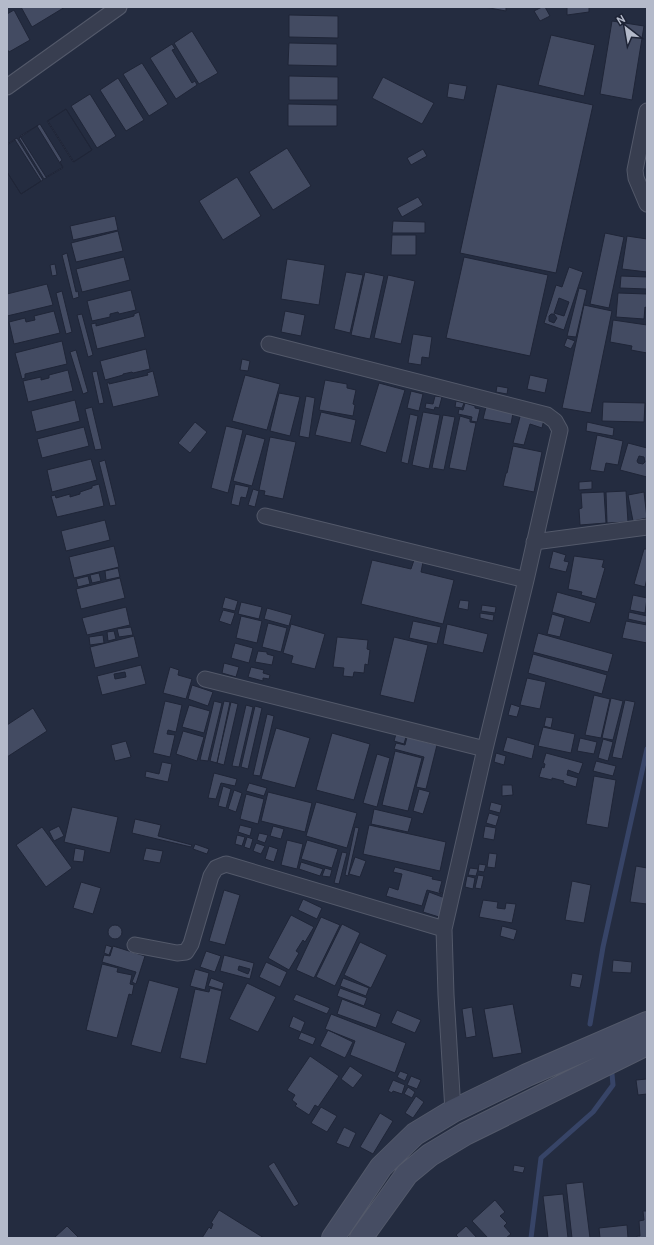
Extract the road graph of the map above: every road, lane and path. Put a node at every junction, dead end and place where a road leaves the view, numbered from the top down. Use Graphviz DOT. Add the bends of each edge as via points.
graph roads {
  1 [pos="119,7"];
  2 [pos="8,85"];
  3 [pos="647,111"];
  4 [pos="647,204"];
  5 [pos="269,344"];
  6 [pos="265,516"];
  7 [pos="647,527"];
  8 [pos="534,542"];
  9 [pos="526,580"];
  10 [pos="205,678"];
  11 [pos="485,749"];
  12 [pos="444,929"];
  13 [pos="135,945"];
  14 [pos="647,1023"];
  15 [pos="647,1044"];
  16 [pos="454,1111"];
  17 [pos="333,1238"];
  18 [pos="361,1238"];
  1 -- 2 [label="street"];
  3 -- 4 [label="street" via="635,170"];
  5 -- 8 [label="street" via="547,415 555,421 560,430"];
  6 -- 9 [label="street"];
  7 -- 8 [label="street"];
  8 -- 9 [label="street"];
  9 -- 11 [label="street"];
  10 -- 11 [label="street"];
  11 -- 12 [label="street"];
  12 -- 13 [label="street" via="226,864 216,868 211,876 191,944 186,952 177,953"];
  12 -- 16 [label="street"];
  14 -- 16 [label="main road" via="527,1075"];
  15 -- 18 [label="main road" via="465,1134 430,1155 407,1174"];
  16 -- 17 [label="main road" via="415,1134 381,1167"];
}
